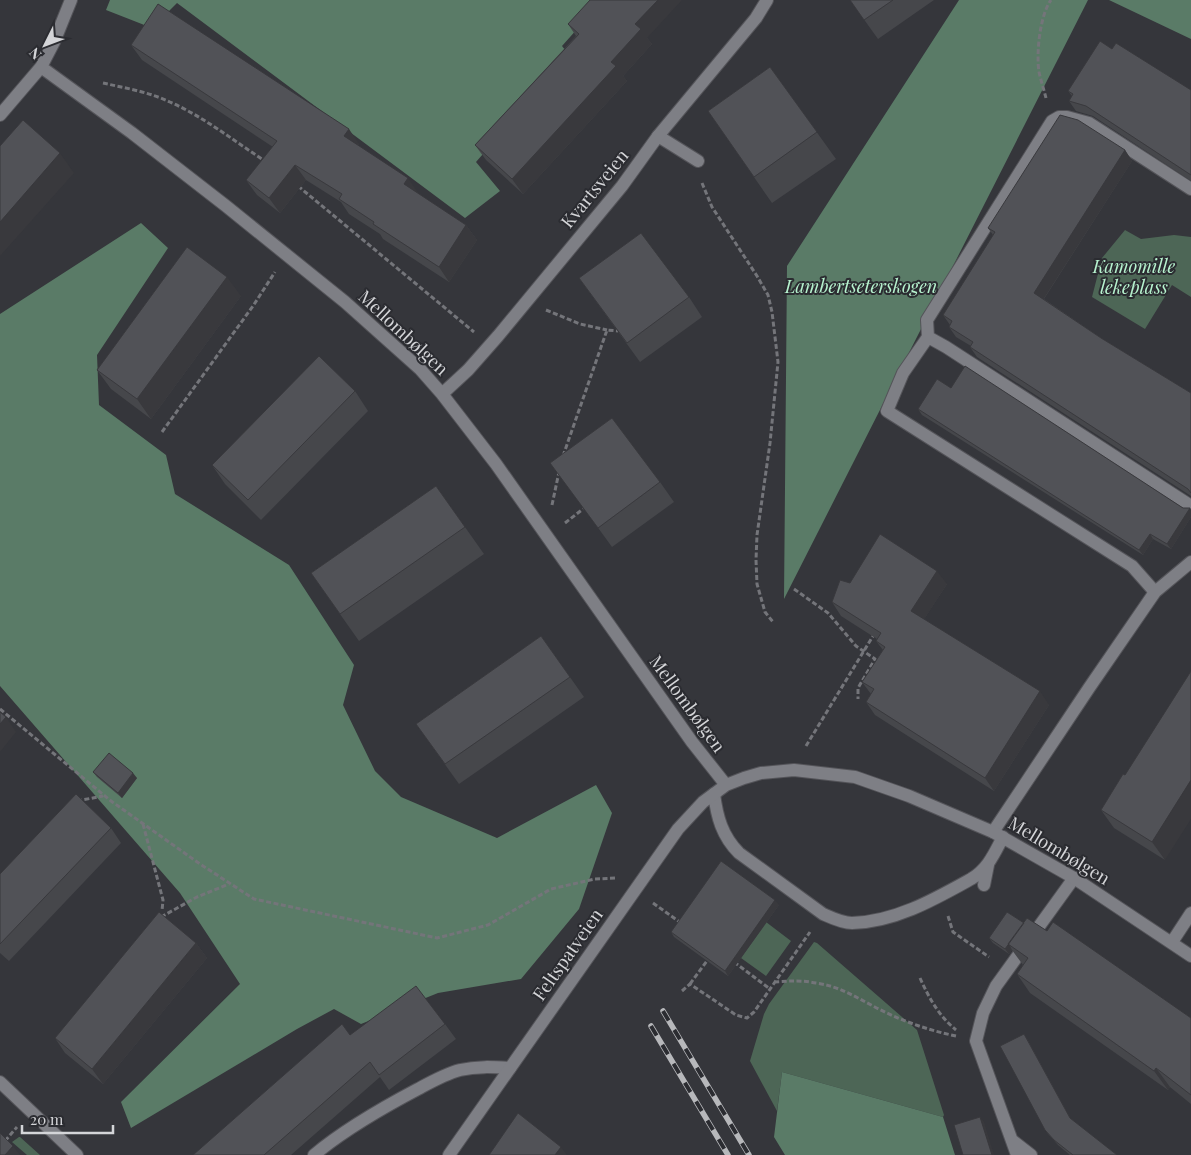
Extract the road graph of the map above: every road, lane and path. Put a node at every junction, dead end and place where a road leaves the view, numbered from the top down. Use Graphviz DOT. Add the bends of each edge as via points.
graph roads {
  1 [pos="71,0"];
  2 [pos="767,0"];
  3 [pos="1051,0"];
  4 [pos="41,67"];
  5 [pos="97,82"];
  6 [pos="0,115"];
  7 [pos="1052,121"];
  8 [pos="658,136"];
  9 [pos="698,161"];
  10 [pos="270,165"];
  11 [pos="292,181"];
  12 [pos="1191,189"];
  13 [pos="288,256"];
  14 [pos="529,298"];
  15 [pos="607,330"];
  16 [pos="618,331"];
  17 [pos="476,334"];
  18 [pos="928,337"];
  19 [pos="442,394"];
  20 [pos="162,432"];
  21 [pos="562,459"];
  22 [pos="560,467"];
  23 [pos="1191,506"];
  24 [pos="552,508"];
  25 [pos="1191,562"];
  26 [pos="794,589"];
  27 [pos="1155,592"];
  28 [pos="774,622"];
  29 [pos="873,636"];
  30 [pos="863,650"];
  31 [pos="858,698"];
  32 [pos="0,709"];
  33 [pos="806,746"];
  34 [pos="726,785"];
  35 [pos="714,794"];
  36 [pos="104,796"];
  37 [pos="73,802"];
  38 [pos="143,824"];
  39 [pos="998,834"];
  40 [pos="988,865"];
  41 [pos="625,878"];
  42 [pos="1074,878"];
  43 [pos="230,883"];
  44 [pos="984,885"];
  45 [pos="656,905"];
  46 [pos="162,911"];
  47 [pos="1191,913"];
  48 [pos="823,914"];
  49 [pos="159,918"];
  50 [pos="949,919"];
  51 [pos="686,926"];
  52 [pos="1172,942"];
  53 [pos="710,956"];
  54 [pos="1191,956"];
  55 [pos="731,960"];
  56 [pos="993,960"];
  57 [pos="920,978"];
  58 [pos="774,982"];
  59 [pos="690,984"];
  60 [pos="770,989"];
  61 [pos="682,990"];
  62 [pos="929,1030"];
  63 [pos="976,1041"];
  64 [pos="510,1068"];
  65 [pos="0,1082"];
  66 [pos="18,1126"];
  67 [pos="1013,1141"];
  68 [pos="2,1143"];
  69 [pos="77,1155"];
  70 [pos="314,1155"];
  71 [pos="449,1155"];
  72 [pos="1017,1155"];
  73 [pos="1032,1155"];
  1 -- 4 [label="street"];
  2 -- 8 [label="street, Kvartsveien" via="756,18"];
  3 -- 7 [label="path" via="1043,17 1039,70"];
  4 -- 6 [label="street"];
  4 -- 13 [label="street, Mellombølgen" via="132,133"];
  5 -- 10 [label="path" via="170,102"];
  7 -- 12 [label="street" via="1067,117 1089,123"];
  7 -- 18 [label="street" via="927,320"];
  8 -- 9 [label="street"];
  8 -- 14 [label="street, Kvartsveien" via="622,186"];
  9 -- 28 [label="path" via="712,207 768,295 772,312 778,362 756,560 757,584 765,612"];
  11 -- 17 [label="path"];
  13 -- 19 [label="street, Mellombølgen" via="420,369"];
  13 -- 20 [label="path"];
  14 -- 15 [label="path" via="564,318"];
  14 -- 19 [label="street, Kvartsveien" via="468,370"];
  15 -- 16 [label="path"];
  15 -- 21 [label="path"];
  18 -- 23 [label="street"];
  18 -- 27 [label="street" via="903,372 887,410 1132,566"];
  19 -- 34 [label="street, Mellombølgen" via="496,464 692,742"];
  22 -- 24 [label="path"];
  25 -- 27 [label="street"];
  26 -- 30 [label="path" via="828,613"];
  27 -- 39 [label="street" via="1089,688"];
  29 -- 30 [label="path"];
  30 -- 31 [label="path" via="875,659 858,688"];
  30 -- 33 [label="path"];
  32 -- 36 [label="path"];
  34 -- 35 [label="street, Feltspatveien"];
  34 -- 39 [label="street, Mellombølgen" via="761,773 794,770 855,777"];
  35 -- 48 [label="street" via="718,821 731,845"];
  35 -- 64 [label="street, Feltspatveien" via="678,829"];
  36 -- 37 [label="path"];
  36 -- 38 [label="path"];
  38 -- 43 [label="path"];
  38 -- 46 [label="path" via="163,900"];
  39 -- 40 [label="street"];
  39 -- 42 [label="street, Mellombølgen"];
  40 -- 44 [label="street"];
  40 -- 48 [label="street" via="959,886 894,916 851,923"];
  41 -- 43 [label="path" via="595,879 551,888 488,925 438,938 254,899"];
  42 -- 52 [label="street, Mellombølgen"];
  42 -- 63 [label="street" via="996,986 983,1013"];
  43 -- 49 [label="path"];
  45 -- 51 [label="path"];
  47 -- 52 [label="street"];
  48 -- 58 [label="path"];
  50 -- 56 [label="path" via="953,932"];
  52 -- 54 [label="street, Mellombølgen"];
  53 -- 59 [label="path"];
  55 -- 60 [label="path"];
  57 -- 63 [label="path" via="947,1022"];
  58 -- 60 [label="path"];
  58 -- 62 [label="path" via="801,981 830,986"];
  59 -- 60 [label="path" via="744,1018 754,1012"];
  59 -- 61 [label="path"];
  63 -- 67 [label="street"];
  64 -- 70 [label="street" via="482,1066 444,1076 347,1130"];
  64 -- 71 [label="street, Feltspatveien"];
  65 -- 69 [label="street"];
  66 -- 68 [label="path"];
  67 -- 72 [label="street"];
  67 -- 73 [label="street"];
}
